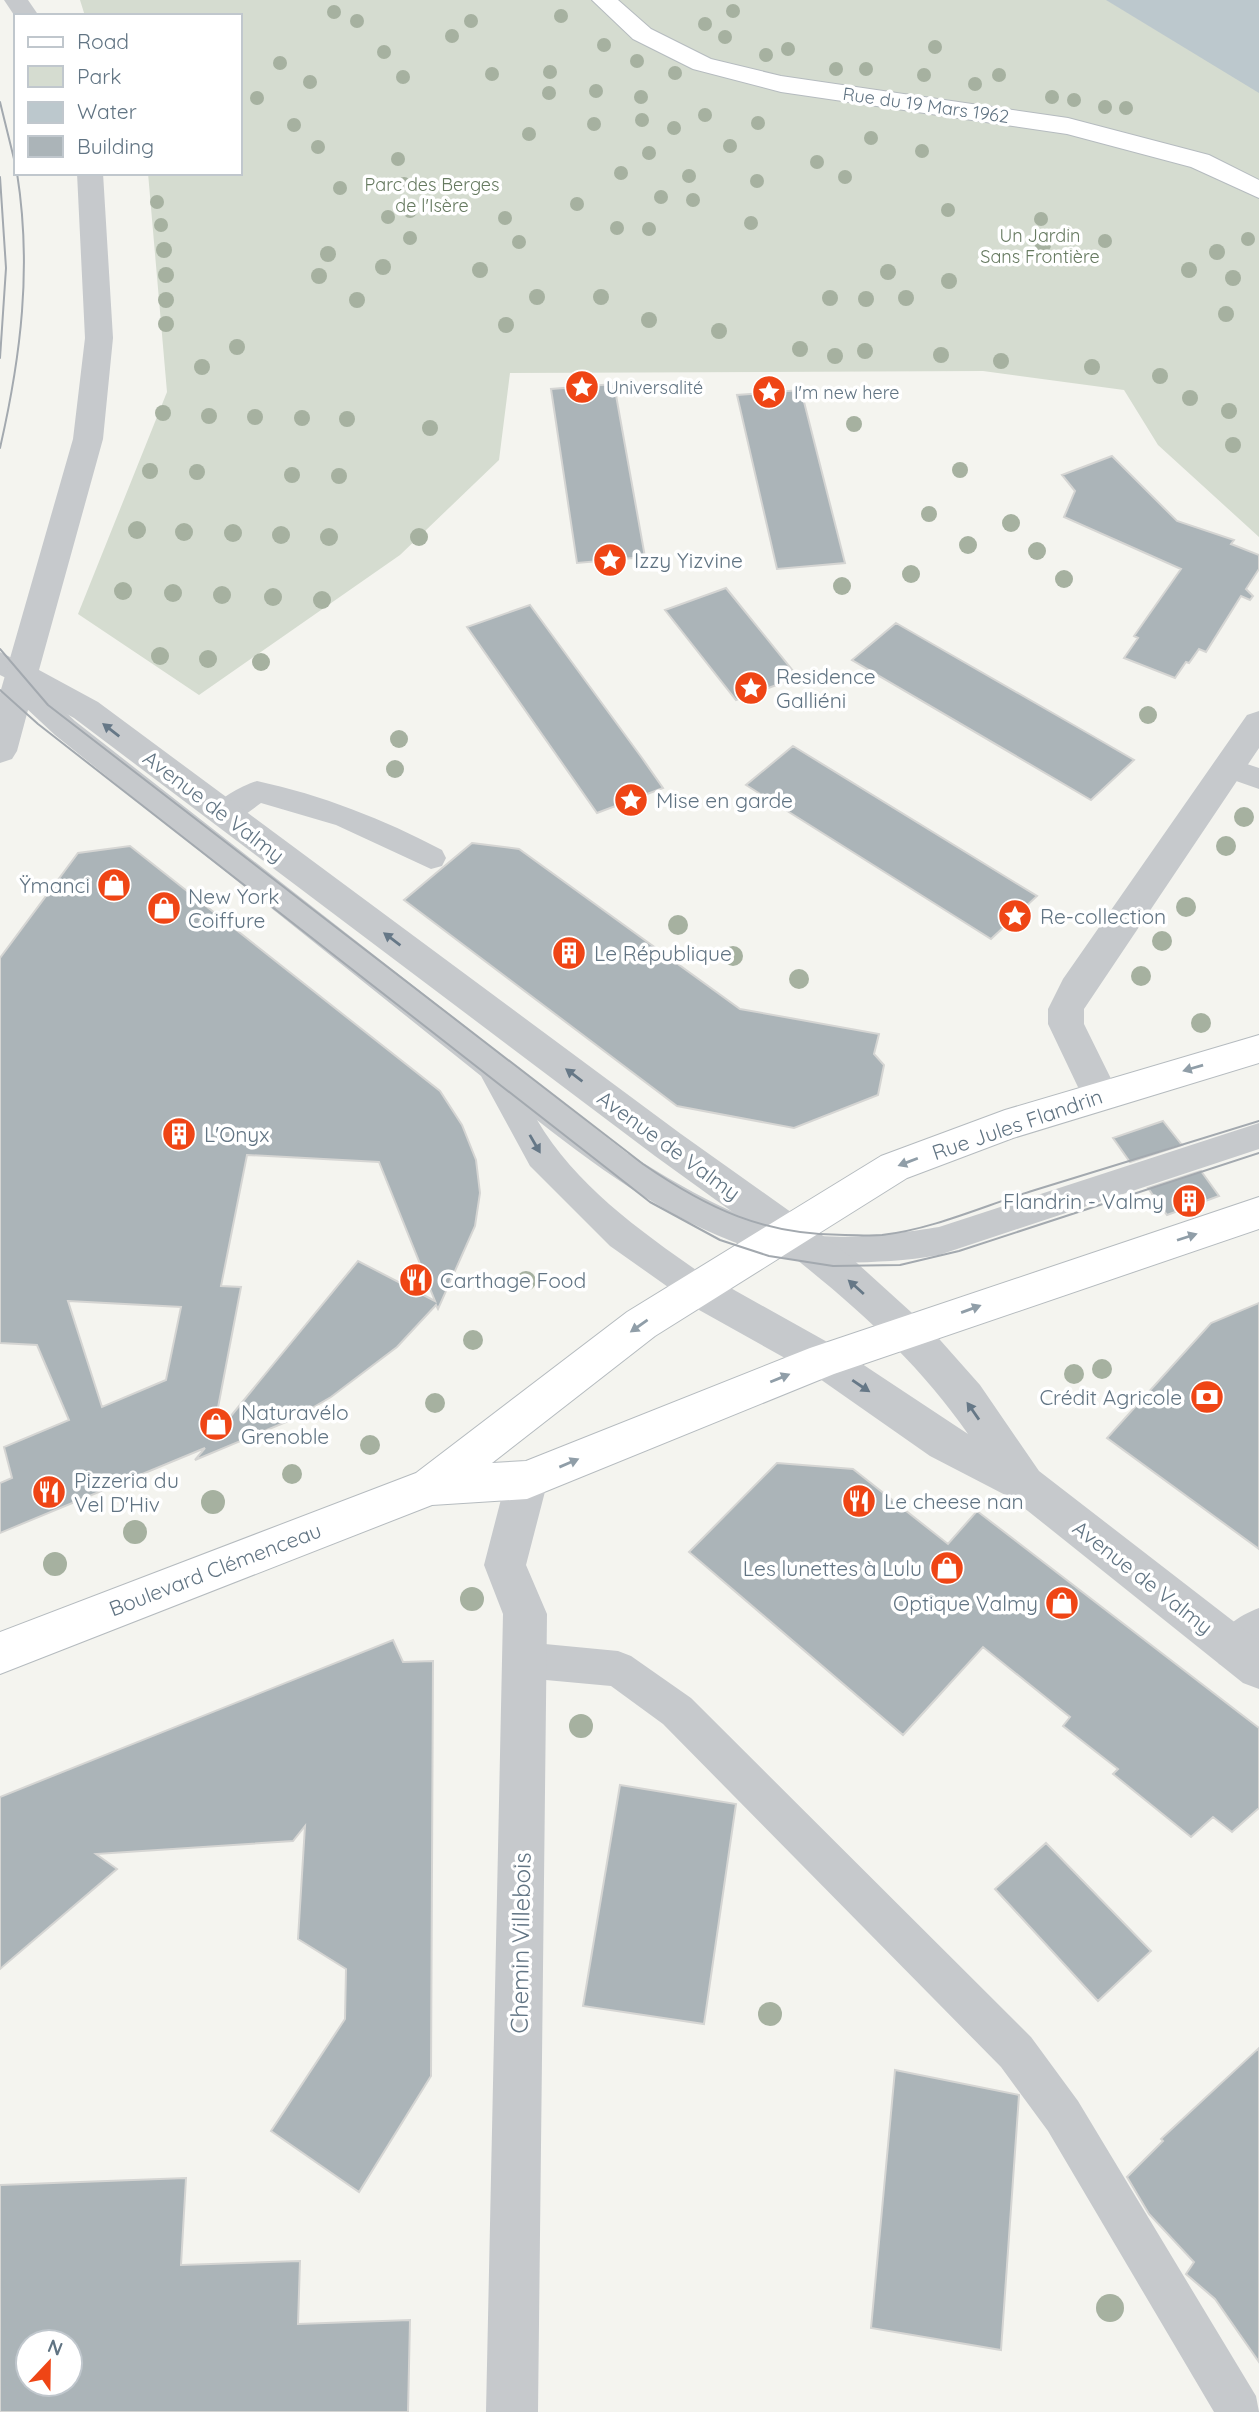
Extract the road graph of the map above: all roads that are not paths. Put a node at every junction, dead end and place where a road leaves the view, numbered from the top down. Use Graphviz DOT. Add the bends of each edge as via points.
graph roads {
  1 [pos="604,0"];
  2 [pos="90,175"];
  3 [pos="1259,190"];
  4 [pos="11,668"];
  5 [pos="1259,723"];
  6 [pos="0,751"];
  7 [pos="1244,774"];
  8 [pos="223,814"];
  9 [pos="431,858"];
  10 [pos="1259,1049"];
  11 [pos="488,1064"];
  12 [pos="1100,1095"];
  13 [pos="1259,1136"];
  14 [pos="1259,1213"];
  15 [pos="791,1240"];
  16 [pos="697,1289"];
  17 [pos="907,1332"];
  18 [pos="824,1360"];
  19 [pos="527,1480"];
  20 [pos="431,1486"];
  21 [pos="1028,1486"];
  22 [pos="1251,1648"];
  23 [pos="0,1653"];
  24 [pos="524,1660"];
  25 [pos="512,2412"];
  26 [pos="1240,2412"];
  1 -- 3 [label="main road, Rue du 19 Mars 1962" via="642,34 702,64 781,84 1068,126 1200,161"];
  2 -- 4 [label="street" via="99,338 88,439"];
  4 -- 6 [label="street"];
  8 -- 4 [label="street, Avenue de Valmy, one-way" via="86,710"];
  4 -- 11 [label="lane" via="65,728"];
  5 -- 7 [label="street"];
  7 -- 12 [label="street" via="1076,989 1066,1009 1066,1024"];
  8 -- 9 [label="lane" via="257,792 280,796 384,832"];
  15 -- 8 [label="street, Avenue de Valmy, one-way"];
  10 -- 12 [label="main road, Rue Jules Flandrin, one-way"];
  11 -- 15 [label="lane, Avenue de Valmy" via="615,1162 667,1195 733,1228"];
  11 -- 16 [label="lane, Avenue de Valmy, one-way" via="542,1157 622,1236"];
  12 -- 15 [label="main road, Rue Jules Flandrin, one-way" via="894,1167"];
  13 -- 15 [label="lane" via="939,1241 900,1248"];
  17 -- 14 [label="main road, one-way"];
  15 -- 16 [label="main road, Rue Jules Flandrin"];
  17 -- 15 [label="street, Avenue de Valmy, one-way"];
  16 -- 18 [label="street, Avenue de Valmy"];
  16 -- 20 [label="main road, Boulevard Clémenceau, one-way" via="641,1324"];
  17 -- 18 [label="main road, Boulevard Clémenceau"];
  21 -- 17 [label="street, Avenue de Valmy, one-way" via="958,1388"];
  19 -- 18 [label="main road, Boulevard Clémenceau, one-way"];
  18 -- 21 [label="street, Avenue de Valmy, one-way" via="945,1443"];
  19 -- 20 [label="main road, Boulevard Clémenceau"];
  19 -- 24 [label="street, Chemin Villebois" via="505,1565 525,1614"];
  20 -- 23 [label="main road, Boulevard Clémenceau"];
  21 -- 22 [label="street, Avenue de Valmy"];
  24 -- 25 [label="street, Chemin Villebois"];
  24 -- 26 [label="lane" via="618,1669 677,1711 1016,2052 1063,2116"];
}
